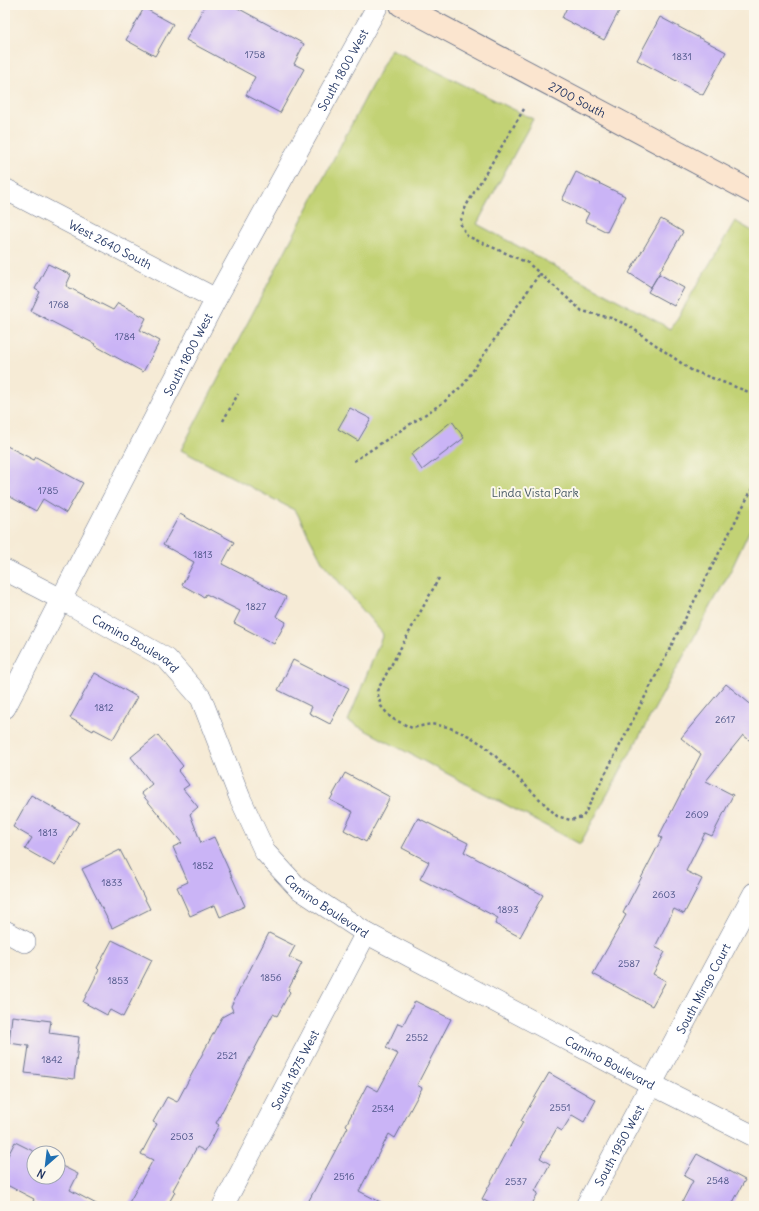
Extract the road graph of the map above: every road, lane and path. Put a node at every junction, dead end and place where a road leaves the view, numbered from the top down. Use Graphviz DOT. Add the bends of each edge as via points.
graph roads {
  1 [pos="378,5"];
  2 [pos="401,5"];
  3 [pos="524,109"];
  4 [pos="5,189"];
  5 [pos="754,193"];
  6 [pos="540,273"];
  7 [pos="216,300"];
  8 [pos="238,394"];
  9 [pos="754,394"];
  10 [pos="223,421"];
  11 [pos="354,461"];
  12 [pos="754,485"];
  13 [pos="5,570"];
  14 [pos="439,578"];
  15 [pos="61,599"];
  16 [pos="5,708"];
  17 [pos="754,893"];
  18 [pos="5,932"];
  19 [pos="366,933"];
  20 [pos="25,942"];
  21 [pos="651,1084"];
  22 [pos="754,1136"];
  23 [pos="223,1206"];
  24 [pos="586,1206"];
  1 -- 7 [label="street, South 1800 West"];
  2 -- 5 [label="main road, 2700 South"];
  3 -- 6 [label="path" via="466,206 460,223 467,236 528,263"];
  4 -- 7 [label="street, West 2640 South"];
  6 -- 9 [label="path" via="582,311 628,325 690,370"];
  6 -- 11 [label="path" via="463,385 444,402"];
  7 -- 15 [label="street, South 1800 West"];
  8 -- 10 [label="path"];
  12 -- 14 [label="path" via="583,817 570,820 557,816 485,746 469,736 448,727 431,724 412,728 391,718 381,706 377,691"];
  13 -- 15 [label="street, Camino Boulevard"];
  15 -- 16 [label="street, South 1800 West"];
  15 -- 19 [label="street, Camino Boulevard" via="167,659 201,698 240,798 265,852 298,888"];
  17 -- 21 [label="street, South Mingo Court"];
  18 -- 20 [label="street"];
  19 -- 21 [label="street, Camino Boulevard"];
  19 -- 23 [label="street, South 1875 West"];
  21 -- 22 [label="street, Camino Boulevard"];
  21 -- 24 [label="street, South 1950 West"];
}
